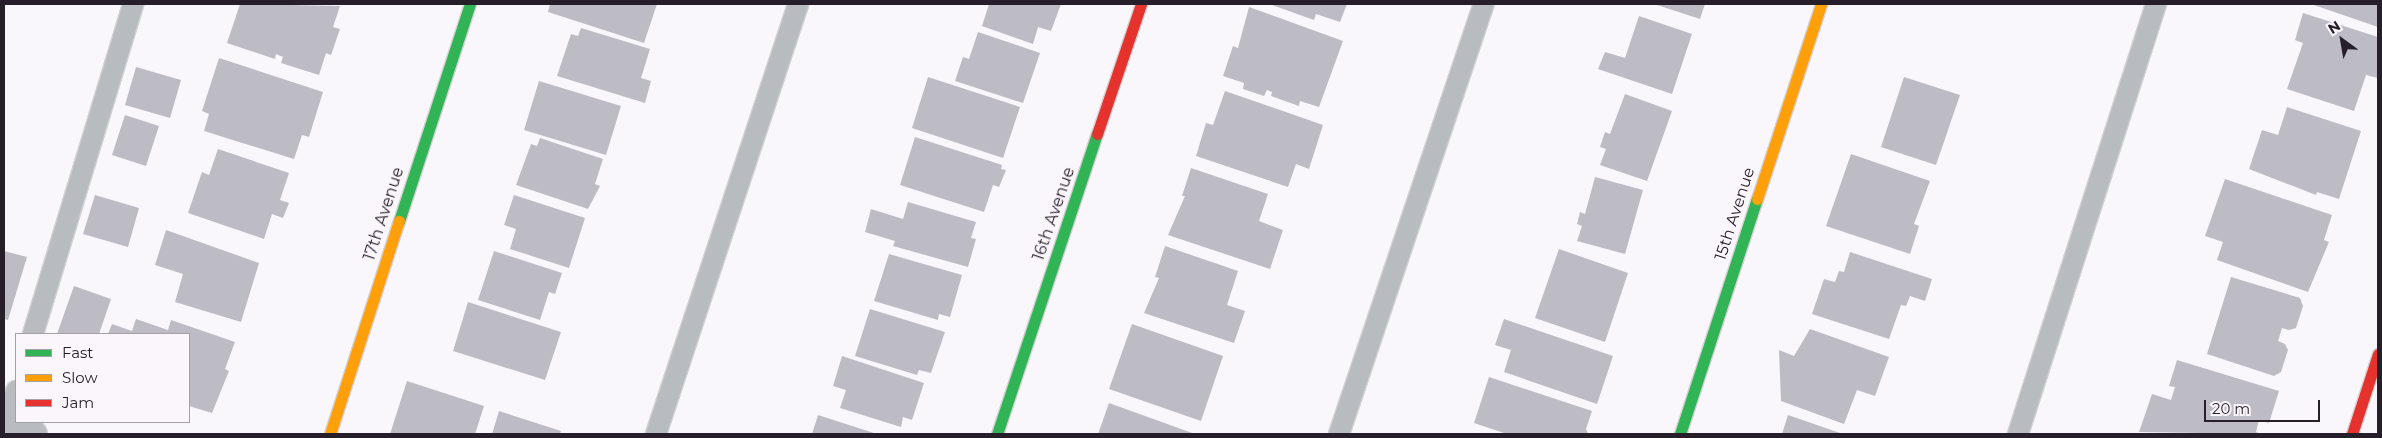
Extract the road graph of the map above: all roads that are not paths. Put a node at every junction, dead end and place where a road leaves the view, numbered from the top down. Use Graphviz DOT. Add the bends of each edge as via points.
graph roads {
  1 [pos="133,4"];
  2 [pos="470,4"];
  3 [pos="798,4"];
  4 [pos="1142,4"];
  5 [pos="1484,4"];
  6 [pos="1821,4"];
  7 [pos="2156,4"];
  8 [pos="33,333"];
  9 [pos="2378,354"];
  10 [pos="15,394"];
  11 [pos="4,425"];
  12 [pos="33,434"];
  13 [pos="330,434"];
  14 [pos="656,434"];
  15 [pos="996,434"];
  16 [pos="1339,434"];
  17 [pos="1680,434"];
  18 [pos="2018,434"];
  19 [pos="2352,434"];
  1 -- 8 [label="lane"];
  2 -- 13 [label="street, 17th Avenue"];
  3 -- 14 [label="lane"];
  4 -- 15 [label="street, 16th Avenue"];
  5 -- 16 [label="lane"];
  6 -- 17 [label="street, 15th Avenue"];
  7 -- 18 [label="lane"];
  9 -- 19 [label="street"];
  10 -- 11 [label="lane"];
  11 -- 12 [label="street"];
}
